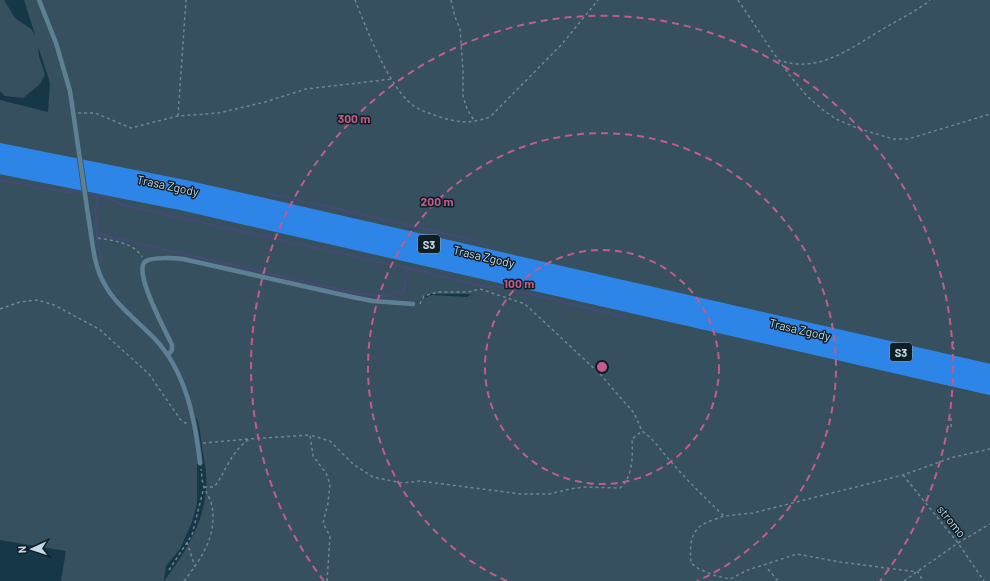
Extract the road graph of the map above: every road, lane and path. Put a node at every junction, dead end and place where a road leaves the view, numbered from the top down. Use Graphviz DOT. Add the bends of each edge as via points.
graph roads {
  1 [pos="39,0"];
  2 [pos="186,0"];
  3 [pos="355,0"];
  4 [pos="451,0"];
  5 [pos="598,0"];
  6 [pos="738,0"];
  7 [pos="930,0"];
  8 [pos="778,60"];
  9 [pos="392,79"];
  10 [pos="73,113"];
  11 [pos="990,114"];
  12 [pos="178,116"];
  13 [pos="475,122"];
  14 [pos="0,151"];
  15 [pos="0,166"];
  16 [pos="92,237"];
  17 [pos="146,261"];
  18 [pos="413,304"];
  19 [pos="0,308"];
  20 [pos="953,341"];
  21 [pos="855,349"];
  22 [pos="168,355"];
  23 [pos="892,356"];
  24 [pos="884,358"];
  25 [pos="907,359"];
  26 [pos="946,363"];
  27 [pos="913,364"];
  28 [pos="990,372"];
  29 [pos="990,387"];
  30 [pos="951,416"];
  31 [pos="194,423"];
  32 [pos="951,427"];
  33 [pos="642,431"];
  34 [pos="310,435"];
  35 [pos="249,439"];
  36 [pos="198,443"];
  37 [pos="990,449"];
  38 [pos="200,463"];
  39 [pos="903,475"];
  40 [pos="204,487"];
  41 [pos="724,516"];
  42 [pos="990,524"];
  43 [pos="187,542"];
  44 [pos="958,543"];
  45 [pos="195,567"];
  46 [pos="768,569"];
  47 [pos="169,570"];
  48 [pos="918,572"];
  49 [pos="184,581"];
  50 [pos="327,581"];
  51 [pos="778,581"];
  52 [pos="904,581"];
  53 [pos="923,581"];
  54 [pos="984,581"];
  1 -- 10 [label="lane" via="56,43 70,90"];
  2 -- 12 [label="path"];
  3 -- 9 [label="path"];
  4 -- 13 [label="path" via="460,29 463,96"];
  5 -- 13 [label="path" via="562,44 490,117"];
  6 -- 8 [label="path"];
  7 -- 8 [label="path" via="844,53 821,62 806,64 791,64"];
  8 -- 11 [label="path" via="803,91 836,119 893,139 908,139"];
  9 -- 12 [label="path" via="306,89 219,113"];
  9 -- 13 [label="path" via="414,106 451,121"];
  10 -- 12 [label="path" via="95,113 131,128"];
  10 -- 16 [label="lane, bridge"];
  14 -- 21 [label="highway, Trasa Zgody / S3" via="185,188"];
  15 -- 21 [label="highway, Trasa Zgody / S3" via="185,203"];
  16 -- 17 [label="path" via="129,244 139,251"];
  16 -- 22 [label="lane" via="100,274 108,290"];
  17 -- 18 [label="lane" via="183,259 352,297"];
  17 -- 22 [label="lane" via="142,269 144,281 172,345"];
  18 -- 33 [label="path" via="420,304 424,296 438,292 468,292 480,289 525,304 600,374 634,413"];
  19 -- 31 [label="path" via="37,300 54,305 99,328 149,374 180,419 185,423"];
  20 -- 26 [label="path"];
  21 -- 23 [label="lane"];
  21 -- 24 [label="lane"];
  21 -- 26 [label="highway, Trasa Zgody / S3"];
  22 -- 31 [label="lane" via="180,376"];
  25 -- 26 [label="lane"];
  26 -- 27 [label="lane"];
  26 -- 28 [label="highway, Trasa Zgody / S3"];
  26 -- 29 [label="highway, Trasa Zgody / S3"];
  30 -- 32 [label="path"];
  31 -- 36 [label="lane"];
  33 -- 34 [label="path" via="632,439 630,470 626,482 620,488 584,487 549,494 521,494 420,481 402,483 373,477 353,464 330,441"];
  33 -- 41 [label="path"];
  34 -- 35 [label="path"];
  34 -- 50 [label="path" via="313,456 326,473 330,484 324,523 330,536"];
  35 -- 36 [label="path"];
  35 -- 40 [label="path" via="238,449 214,487"];
  36 -- 38 [label="lane"];
  37 -- 39 [label="path" via="954,457"];
  38 -- 40 [label="path"];
  39 -- 41 [label="path" via="753,513"];
  39 -- 44 [label="path, stromo"];
  40 -- 43 [label="path" via="192,535"];
  40 -- 45 [label="path" via="211,502 213,526 207,547"];
  41 -- 48 [label="path" via="701,525 692,536 690,548 691,563 716,576 730,578 797,554"];
  42 -- 44 [label="path"];
  43 -- 45 [label="path"];
  43 -- 47 [label="path"];
  44 -- 48 [label="path"];
  44 -- 54 [label="path, stromo"];
  45 -- 49 [label="path"];
  46 -- 51 [label="path"];
  48 -- 52 [label="path"];
  48 -- 53 [label="path"];
}
